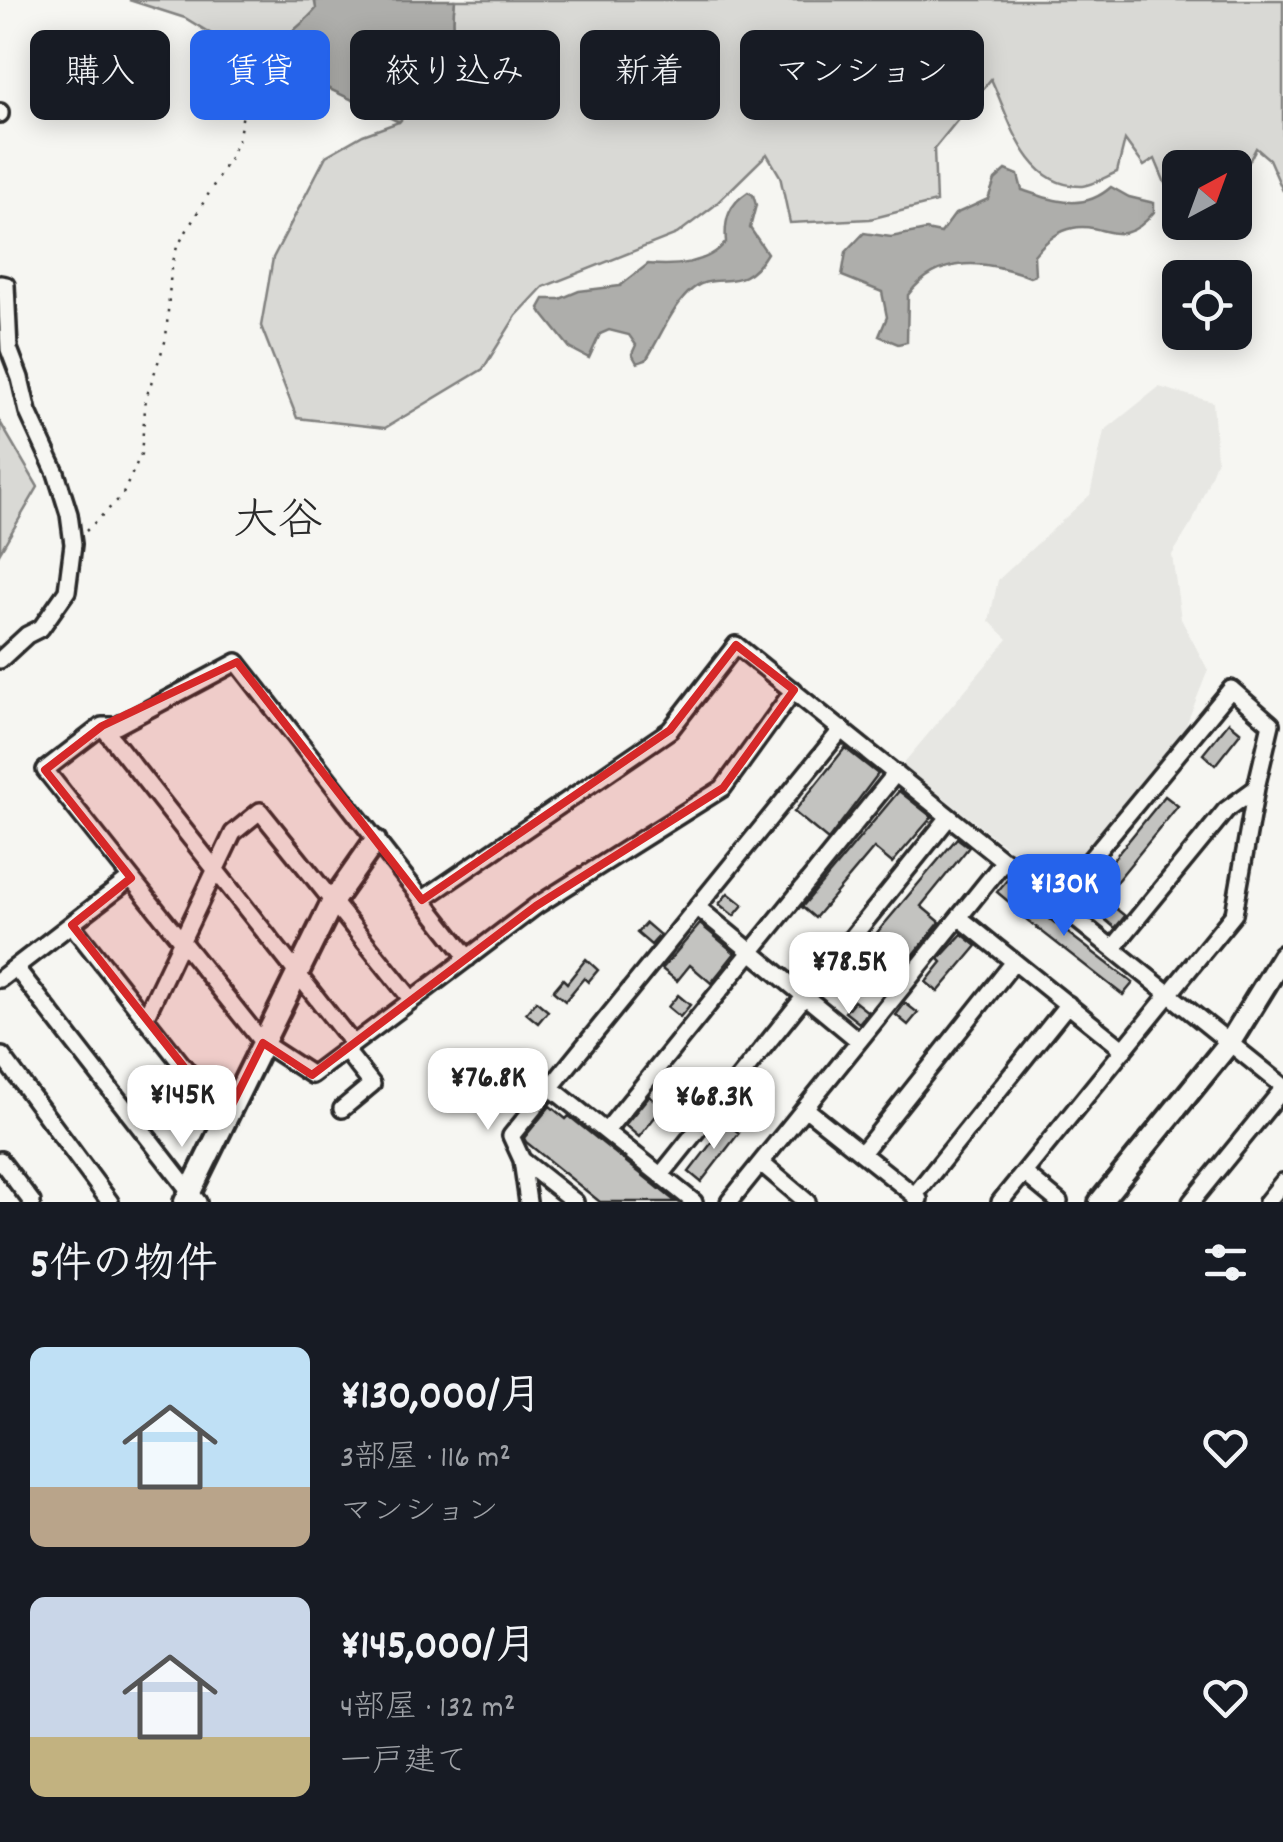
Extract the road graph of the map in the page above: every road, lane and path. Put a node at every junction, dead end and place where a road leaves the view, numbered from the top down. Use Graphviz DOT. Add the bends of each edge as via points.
graph roads {
  1 [pos="242,120"];
  2 [pos="0,284"];
  3 [pos="72,544"];
  4 [pos="0,660"];
  5 [pos="794,690"];
  6 [pos="102,726"];
  7 [pos="842,728"];
  8 [pos="896,773"];
  9 [pos="1256,788"];
  10 [pos="949,817"];
  11 [pos="375,842"];
  12 [pos="1004,860"];
  13 [pos="216,870"];
  14 [pos="131,878"];
  15 [pos="333,900"];
  16 [pos="422,900"];
  17 [pos="1056,900"];
  18 [pos="697,906"];
  19 [pos="960,918"];
  20 [pos="72,925"];
  21 [pos="182,942"];
  22 [pos="1112,948"];
  23 [pos="751,949"];
  24 [pos="1283,956"];
  25 [pos="468,958"];
  26 [pos="1014,962"];
  27 [pos="16,968"];
  28 [pos="297,973"];
  29 [pos="0,980"];
  30 [pos="1170,995"];
  31 [pos="804,996"];
  32 [pos="412,1000"];
  33 [pos="1068,1004"];
  34 [pos="145,1018"];
  35 [pos="860,1041"];
  36 [pos="1230,1042"];
  37 [pos="262,1043"];
  38 [pos="349,1047"];
  39 [pos="1124,1050"];
  40 [pos="0,1058"];
  41 [pos="550,1086"];
  42 [pos="1283,1087"];
  43 [pos="805,1108"];
  44 [pos="342,1109"];
  45 [pos="225,1119"];
  46 [pos="606,1131"];
  47 [pos="862,1153"];
  48 [pos="0,1160"];
  49 [pos="522,1160"];
  50 [pos="760,1163"];
  51 [pos="1024,1173"];
  52 [pos="661,1175"];
  53 [pos="1283,1182"];
  54 [pos="191,1199"];
  55 [pos="918,1199"];
  56 [pos="26,1200"];
  57 [pos="110,1202"];
  58 [pos="528,1202"];
  59 [pos="575,1202"];
  60 [pos="694,1202"];
  61 [pos="729,1202"];
  62 [pos="807,1202"];
  63 [pos="1000,1202"];
  64 [pos="1059,1202"];
  65 [pos="1100,1202"];
  66 [pos="1190,1202"];
  67 [pos="1267,1202"];
  1 -- 3 [label="path" via="231,156 170,269 166,340 146,398 132,477 122,496"];
  2 -- 3 [label="street" via="6,285 9,348 56,473"];
  3 -- 4 [label="street" via="67,591 41,628"];
  5 -- 7 [label="street"];
  5 -- 16 [label="street" via="736,645 670,730"];
  5 -- 25 [label="street" via="724,788 536,906"];
  6 -- 11 [label="street" via="117,726 237,662"];
  6 -- 13 [label="street"];
  6 -- 14 [label="street" via="45,770"];
  7 -- 8 [label="street"];
  7 -- 18 [label="street"];
  8 -- 10 [label="street"];
  8 -- 23 [label="street"];
  9 -- 17 [label="street" via="1272,724 1231,688"];
  9 -- 22 [label="street" via="1226,810"];
  9 -- 30 [label="street" via="1234,914"];
  10 -- 12 [label="street"];
  10 -- 31 [label="street"];
  11 -- 15 [label="street"];
  11 -- 16 [label="street"];
  12 -- 17 [label="street"];
  12 -- 19 [label="street"];
  13 -- 15 [label="street" via="233,833 260,812"];
  13 -- 21 [label="street"];
  13 -- 28 [label="street"];
  14 -- 20 [label="street"];
  14 -- 21 [label="street"];
  15 -- 28 [label="street"];
  15 -- 32 [label="street"];
  16 -- 25 [label="street"];
  17 -- 22 [label="street"];
  18 -- 23 [label="street"];
  18 -- 41 [label="street"];
  19 -- 26 [label="street"];
  19 -- 35 [label="street"];
  20 -- 27 [label="street"];
  20 -- 34 [label="street"];
  21 -- 34 [label="street"];
  21 -- 37 [label="street"];
  22 -- 30 [label="street"];
  23 -- 31 [label="street"];
  23 -- 46 [label="street"];
  24 -- 36 [label="street"];
  25 -- 32 [label="street"];
  26 -- 33 [label="street"];
  26 -- 47 [label="street"];
  27 -- 29 [label="street"];
  27 -- 54 [label="street"];
  28 -- 37 [label="street"];
  28 -- 38 [label="street"];
  30 -- 36 [label="street"];
  30 -- 39 [label="street"];
  31 -- 35 [label="street"];
  31 -- 52 [label="street"];
  32 -- 38 [label="street"];
  33 -- 39 [label="street"];
  33 -- 55 [label="street"];
  34 -- 45 [label="street"];
  35 -- 43 [label="street"];
  36 -- 42 [label="street"];
  36 -- 65 [label="street"];
  37 -- 38 [label="street" via="312,1075"];
  37 -- 45 [label="street"];
  38 -- 44 [label="street" via="372,1084"];
  39 -- 51 [label="street"];
  40 -- 57 [label="street"];
  41 -- 46 [label="street"];
  41 -- 49 [label="street" via="510,1136"];
  42 -- 66 [label="street"];
  43 -- 47 [label="street"];
  43 -- 50 [label="street"];
  45 -- 54 [label="street"];
  46 -- 52 [label="street"];
  47 -- 55 [label="street"];
  48 -- 56 [label="street"];
  49 -- 58 [label="street"];
  49 -- 59 [label="street"];
  50 -- 61 [label="street"];
  50 -- 62 [label="street"];
  51 -- 63 [label="street"];
  51 -- 64 [label="street"];
  52 -- 60 [label="street"];
  53 -- 67 [label="street"];
}
